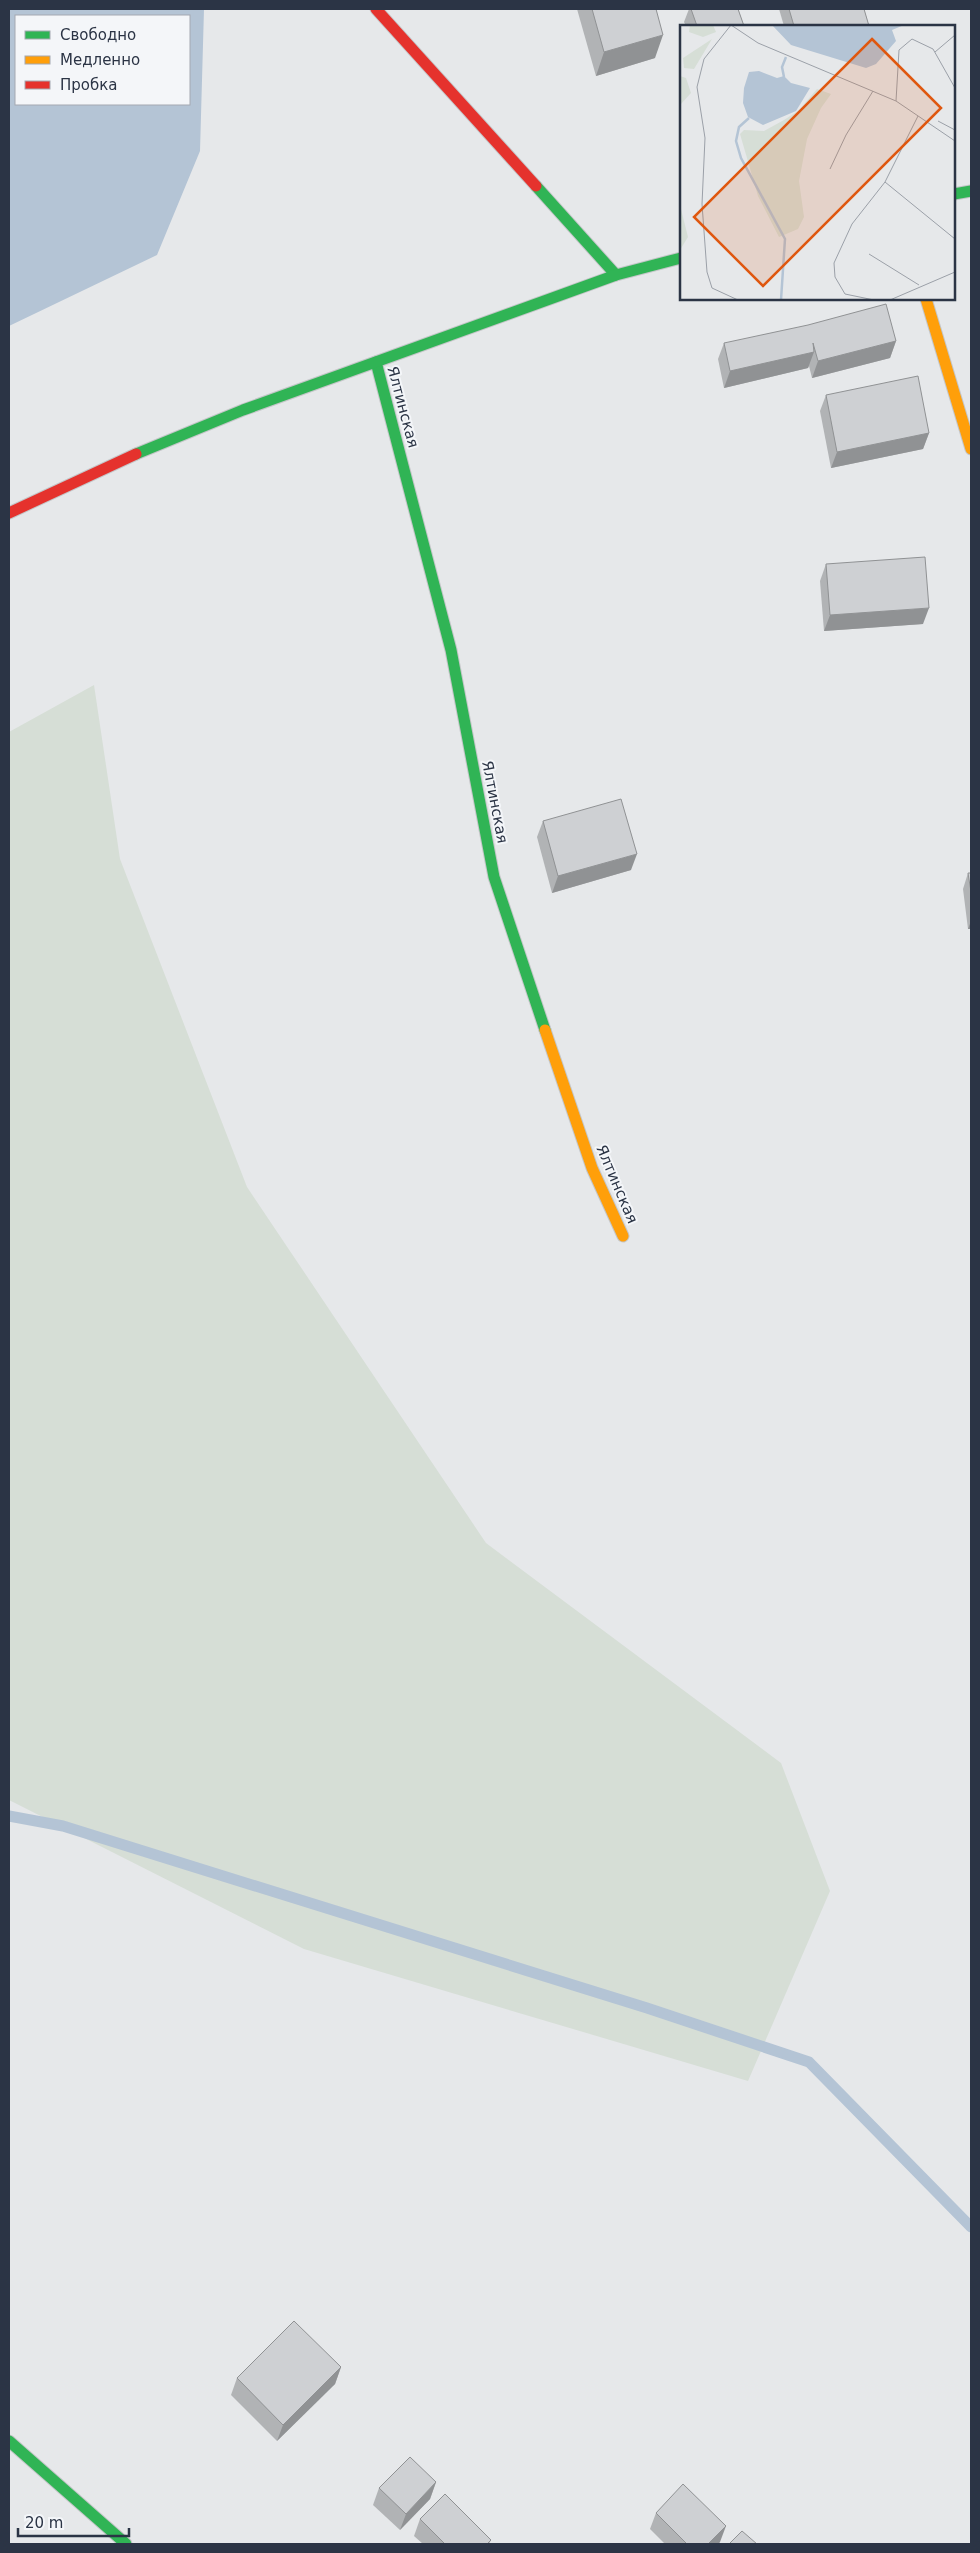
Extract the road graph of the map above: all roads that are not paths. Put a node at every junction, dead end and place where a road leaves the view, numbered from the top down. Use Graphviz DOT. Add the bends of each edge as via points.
graph roads {
  1 [pos="376,9"];
  2 [pos="971,191"];
  3 [pos="955,194"];
  4 [pos="680,258"];
  5 [pos="616,275"];
  6 [pos="926,300"];
  7 [pos="376,362"];
  8 [pos="971,449"];
  9 [pos="9,513"];
  10 [pos="623,1236"];
  11 [pos="9,2441"];
  12 [pos="126,2544"];
  1 -- 5 [label="street"];
  2 -- 3 [label="street"];
  4 -- 5 [label="street"];
  5 -- 7 [label="street"];
  6 -- 8 [label="street"];
  7 -- 9 [label="street" via="155,446"];
  7 -- 10 [label="street, Ялтинская" via="450,650 494,877 592,1168"];
  11 -- 12 [label="street"];
}
